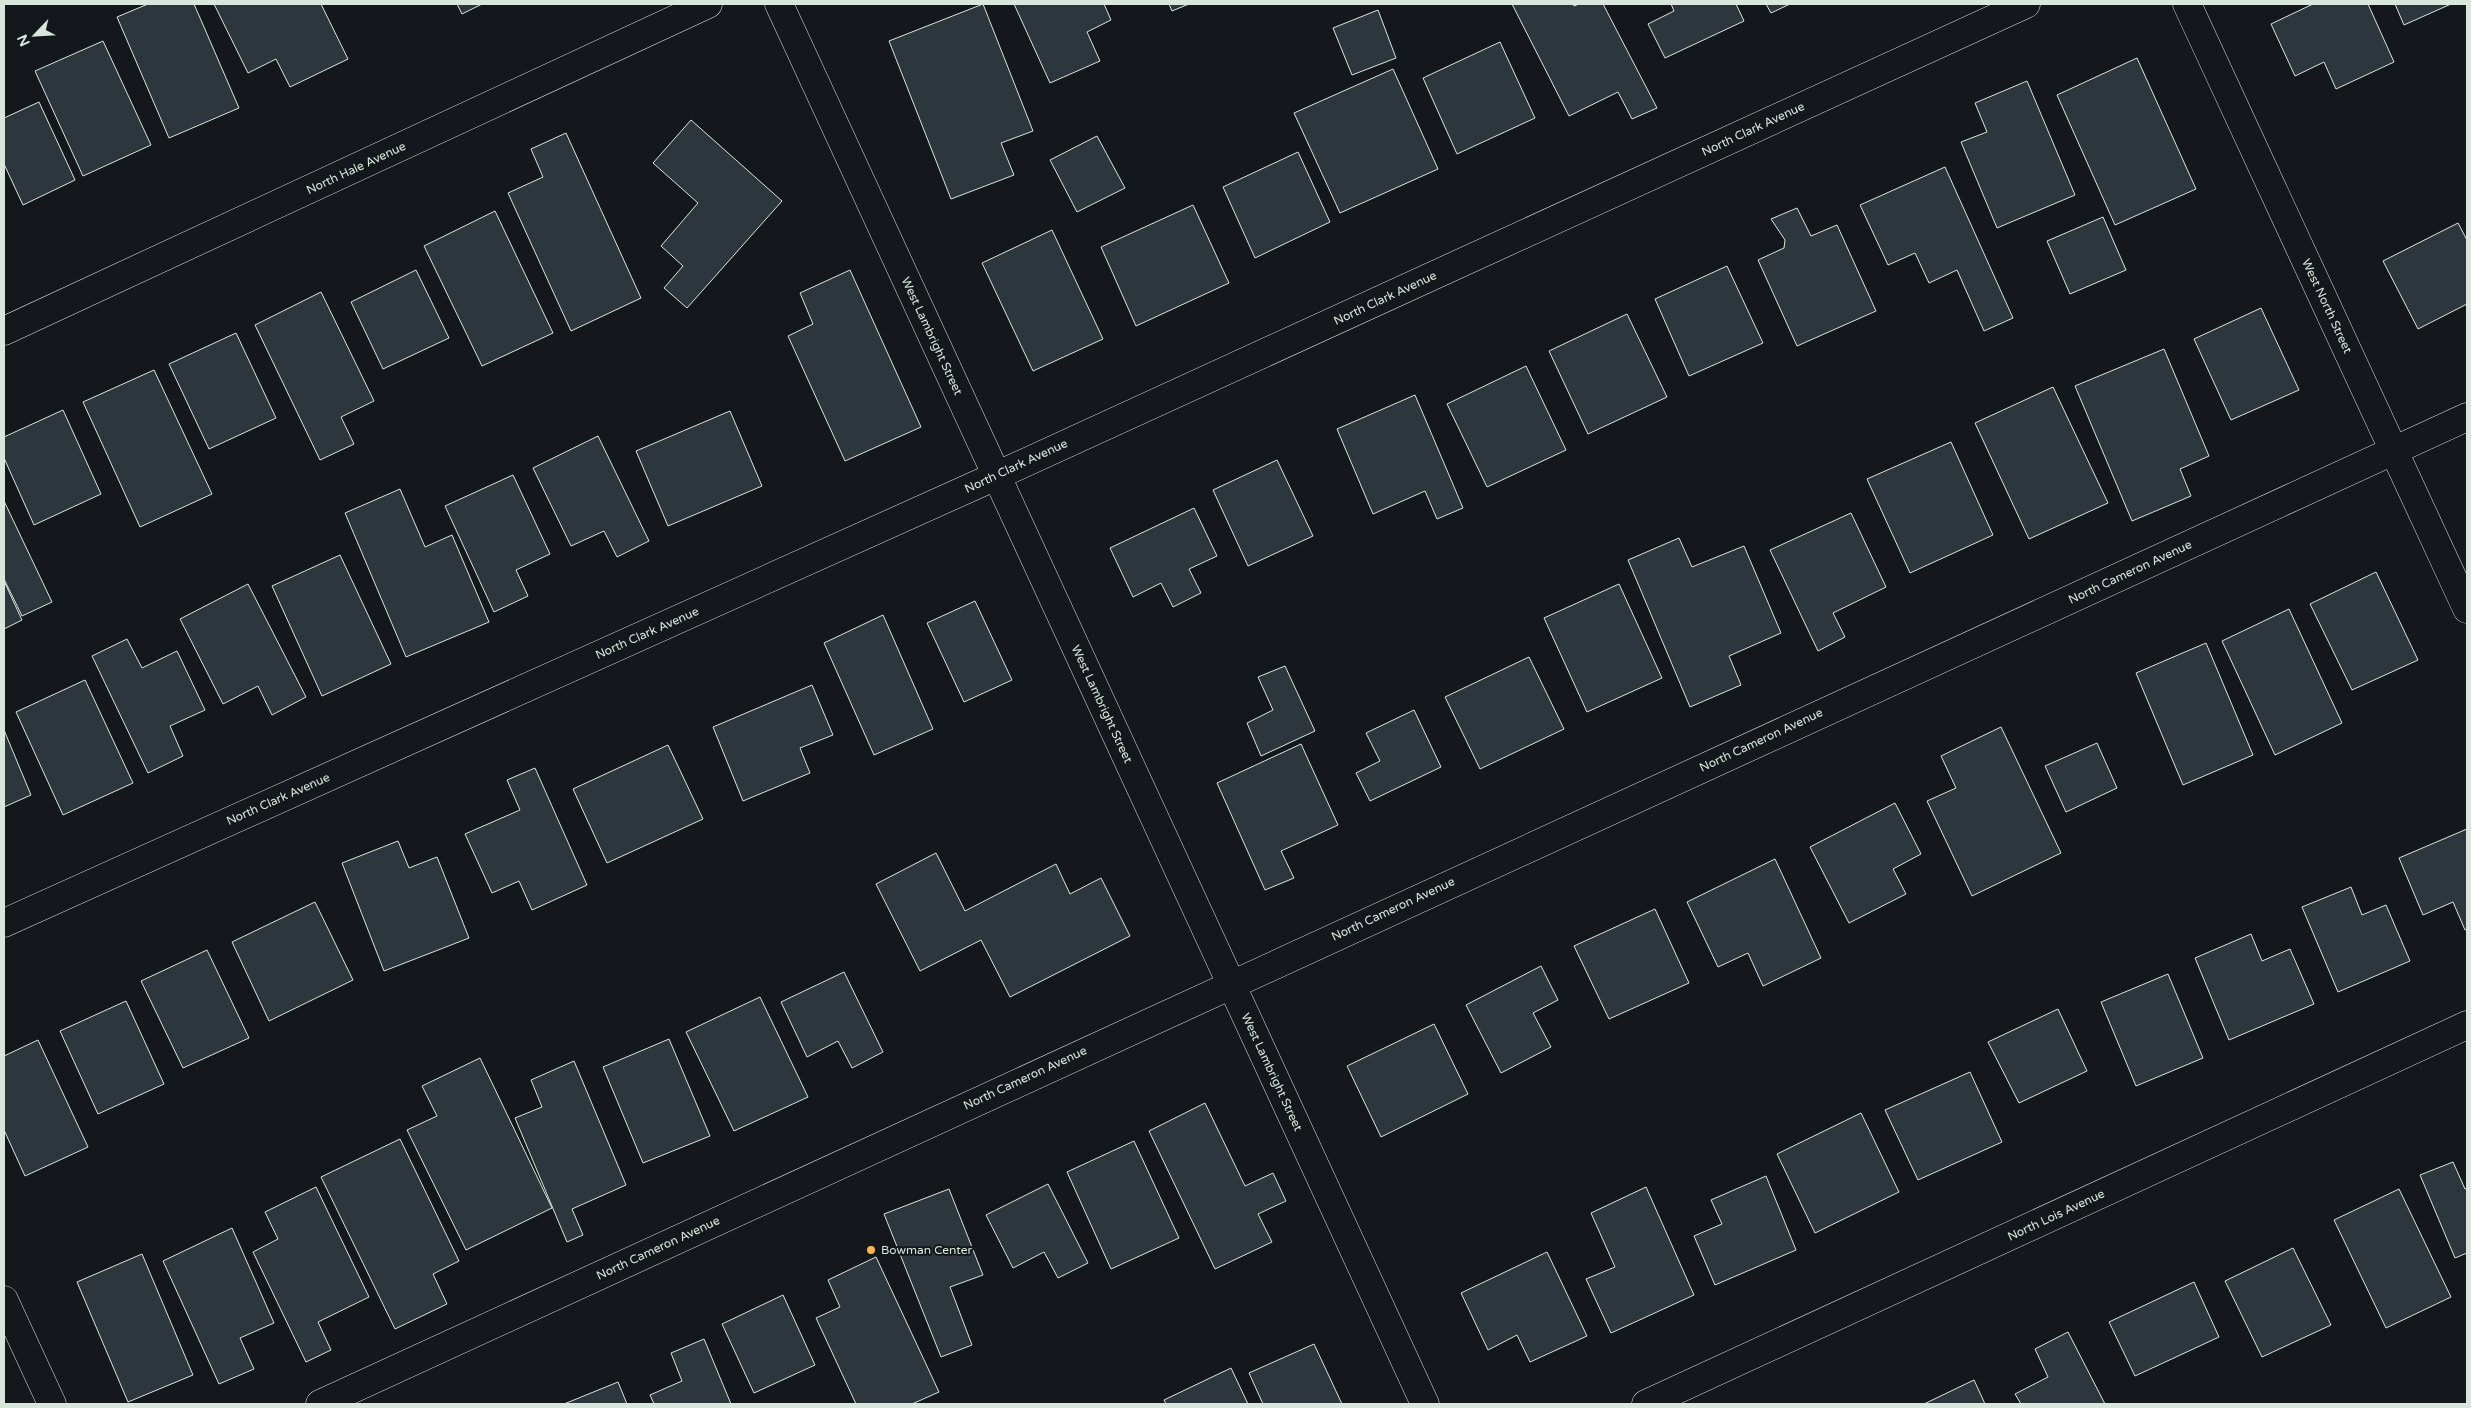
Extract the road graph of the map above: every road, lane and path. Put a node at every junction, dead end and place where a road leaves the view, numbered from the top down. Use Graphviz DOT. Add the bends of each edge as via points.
graph roads {
  1 [pos="708,4"];
  2 [pos="779,4"];
  3 [pos="2026,4"];
  4 [pos="2187,4"];
  5 [pos="4,331"];
  6 [pos="2467,417"];
  7 [pos="2394,451"];
  8 [pos="996,476"];
  9 [pos="2467,609"];
  10 [pos="4,923"];
  11 [pos="1231,984"];
  12 [pos="2467,1025"];
  13 [pos="4,1300"];
  14 [pos="52,1404"];
  15 [pos="320,1404"];
  16 [pos="1425,1404"];
  17 [pos="1646,1404"];
  1 -- 5 [label="street, North Hale Avenue"];
  2 -- 8 [label="street, West Lambright Street"];
  3 -- 8 [label="street, North Clark Avenue"];
  4 -- 7 [label="street, West North Street"];
  6 -- 7 [label="street, North Cameron Avenue"];
  7 -- 9 [label="street, West North Street"];
  7 -- 11 [label="street, North Cameron Avenue"];
  8 -- 10 [label="street, North Clark Avenue"];
  8 -- 11 [label="street, West Lambright Street"];
  11 -- 15 [label="street, North Cameron Avenue"];
  11 -- 16 [label="street, West Lambright Street"];
  12 -- 17 [label="street, North Lois Avenue"];
  13 -- 14 [label="street"];
}
